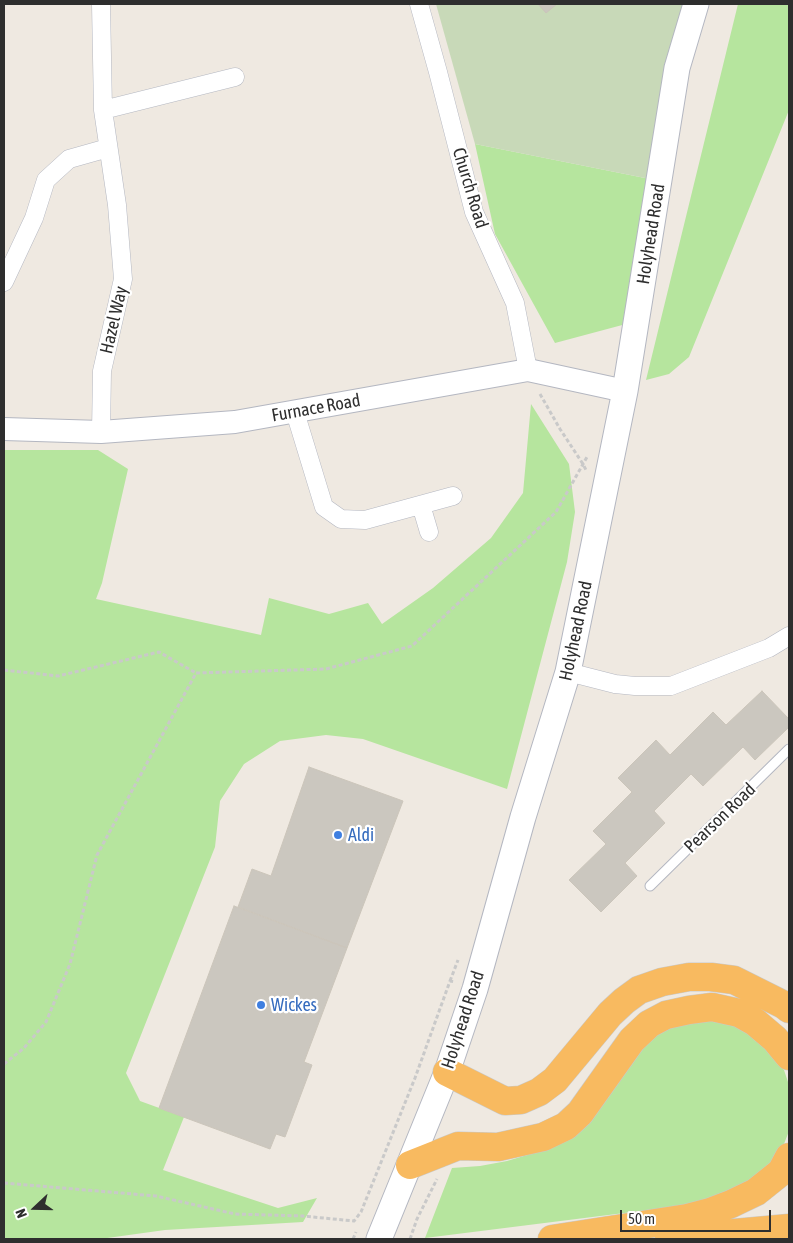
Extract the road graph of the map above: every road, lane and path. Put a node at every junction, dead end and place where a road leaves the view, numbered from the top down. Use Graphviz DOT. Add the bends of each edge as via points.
graph roads {
  1 [pos="101,4"];
  2 [pos="419,4"];
  3 [pos="696,4"];
  4 [pos="234,77"];
  5 [pos="104,110"];
  6 [pos="108,148"];
  7 [pos="4,282"];
  8 [pos="528,370"];
  9 [pos="625,391"];
  10 [pos="295,412"];
  11 [pos="4,429"];
  12 [pos="101,432"];
  13 [pos="588,456"];
  14 [pos="583,464"];
  15 [pos="586,471"];
  16 [pos="453,496"];
  17 [pos="421,505"];
  18 [pos="429,532"];
  19 [pos="789,636"];
  20 [pos="4,670"];
  21 [pos="196,672"];
  22 [pos="568,672"];
  23 [pos="789,750"];
  24 [pos="650,886"];
  25 [pos="789,1009"];
  26 [pos="789,1056"];
  27 [pos="4,1064"];
  28 [pos="447,1072"];
  29 [pos="789,1157"];
  30 [pos="410,1164"];
  31 [pos="4,1183"];
  32 [pos="360,1218"];
  33 [pos="417,1220"];
  34 [pos="789,1228"];
  35 [pos="383,1230"];
  36 [pos="410,1239"];
  37 [pos="552,1239"];
  38 [pos="669,1239"];
  1 -- 5 [label="street, Hazel Way"];
  2 -- 8 [label="street, Church Road" via="474,212 515,302"];
  3 -- 9 [label="main road, Holyhead Road" via="677,68"];
  4 -- 5 [label="street"];
  5 -- 6 [label="street, Hazel Way"];
  6 -- 7 [label="street" via="69,160 46,180 34,218"];
  6 -- 12 [label="street, Hazel Way" via="123,279 102,371"];
  8 -- 9 [label="street, Furnace Road"];
  8 -- 10 [label="street, Furnace Road"];
  8 -- 14 [label="path"];
  9 -- 22 [label="main road, Holyhead Road"];
  10 -- 12 [label="street, Furnace Road" via="235,422"];
  10 -- 17 [label="street" via="324,507 341,519 365,520"];
  11 -- 12 [label="street, Furnace Road"];
  13 -- 14 [label="path"];
  14 -- 15 [label="path"];
  14 -- 21 [label="path" via="556,512 412,646 326,669"];
  16 -- 17 [label="street"];
  17 -- 18 [label="street"];
  19 -- 22 [label="street" via="769,648 671,686 615,684"];
  20 -- 21 [label="path" via="58,676 159,652"];
  21 -- 27 [label="path" via="96,855 70,964 46,1022 24,1048"];
  22 -- 28 [label="main road, Holyhead Road" via="475,989"];
  23 -- 24 [label="lane, Pearson Road"];
  25 -- 28 [label="highway" via="734,980 689,977 640,990 624,1001 555,1080 521,1100 505,1101"];
  26 -- 30 [label="highway" via="775,1039 740,1013 712,1007 666,1015 649,1024 632,1040 580,1113 566,1126 543,1137 498,1147 458,1146"];
  28 -- 30 [label="main road, Holyhead Road"];
  29 -- 37 [label="highway" via="781,1172 756,1192 724,1207 686,1218"];
  30 -- 35 [label="main road, Holyhead Road"];
  31 -- 32 [label="path" via="156,1196 235,1214 354,1221 360,1212"];
  33 -- 36 [label="path"];
  34 -- 38 [label="highway"];
}
